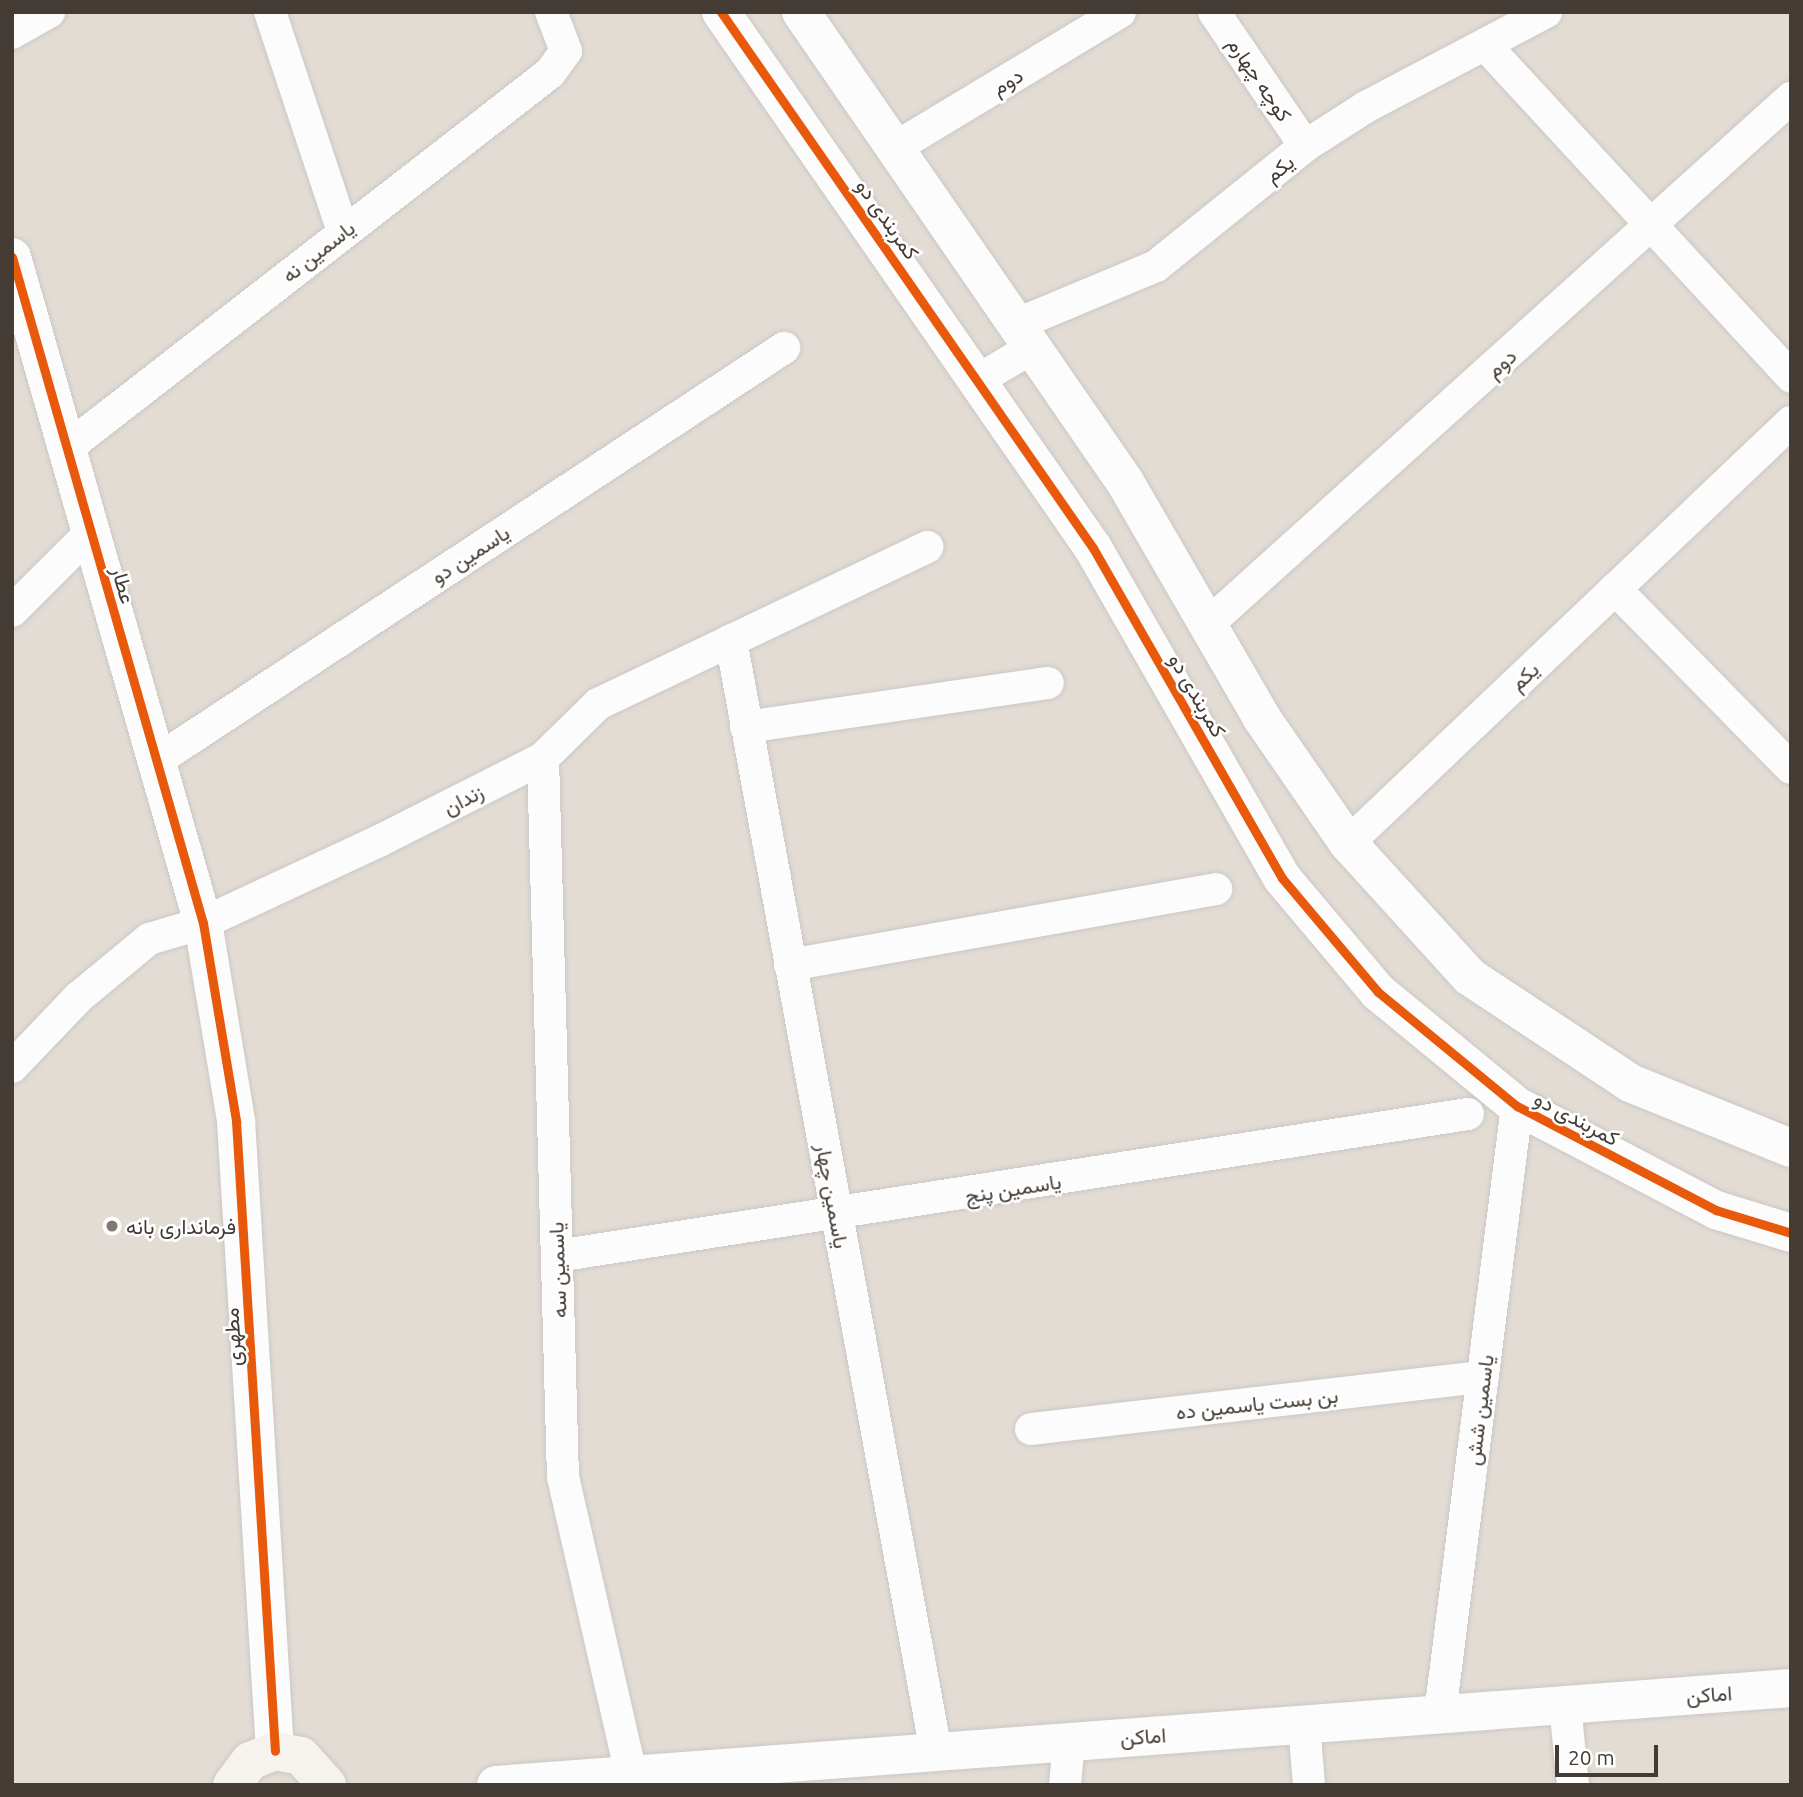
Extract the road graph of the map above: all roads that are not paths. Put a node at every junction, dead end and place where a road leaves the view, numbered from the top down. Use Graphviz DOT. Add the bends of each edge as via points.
graph roads {
  1 [pos="49,12"];
  2 [pos="270,12"];
  3 [pos="551,12"];
  4 [pos="721,12"];
  5 [pos="801,12"];
  6 [pos="1120,12"];
  7 [pos="1214,12"];
  8 [pos="1546,12"];
  9 [pos="12,33"];
  10 [pos="1487,47"];
  11 [pos="1791,98"];
  12 [pos="1305,146"];
  13 [pos="893,149"];
  14 [pos="1652,227"];
  15 [pos="343,231"];
  16 [pos="12,257"];
  17 [pos="1024,337"];
  18 [pos="783,348"];
  19 [pos="1791,377"];
  20 [pos="978,380"];
  21 [pos="1791,422"];
  22 [pos="67,448"];
  23 [pos="91,532"];
  24 [pos="927,547"];
  25 [pos="1615,589"];
  26 [pos="12,611"];
  27 [pos="1208,624"];
  28 [pos="731,640"];
  29 [pos="1048,683"];
  30 [pos="746,727"];
  31 [pos="543,758"];
  32 [pos="156,761"];
  33 [pos="1791,768"];
  34 [pos="1348,843"];
  35 [pos="1216,889"];
  36 [pos="203,923"];
  37 [pos="790,965"];
  38 [pos="12,1067"];
  39 [pos="1517,1105"];
  40 [pos="1468,1114"];
  41 [pos="1791,1148"];
  42 [pos="837,1217"];
  43 [pos="1791,1233"];
  44 [pos="556,1256"];
  45 [pos="1483,1377"];
  46 [pos="1031,1429"];
  47 [pos="1791,1688"];
  48 [pos="1564,1705"];
  49 [pos="1440,1714"];
  50 [pos="1304,1724"];
  51 [pos="1069,1742"];
  52 [pos="275,1751"];
  53 [pos="936,1752"];
  54 [pos="631,1775"];
  55 [pos="723,1776"];
  56 [pos="232,1785"];
  57 [pos="327,1785"];
  58 [pos="496,1785"];
  59 [pos="1065,1785"];
  60 [pos="1309,1785"];
  61 [pos="1573,1785"];
  1 -- 9 [label="street"];
  2 -- 15 [label="street"];
  3 -- 15 [label="street, یاسمین نه" via="566,51 550,74"];
  4 -- 20 [label="street, کمربندی دو"];
  5 -- 13 [label="street, کمربندی دو"];
  6 -- 13 [label="street, دوم"];
  7 -- 12 [label="street, کوچه چهارم"];
  8 -- 10 [label="street, یکم"];
  10 -- 12 [label="street, یکم" via="1366,107"];
  10 -- 14 [label="street"];
  11 -- 14 [label="street, دوم"];
  12 -- 17 [label="street, یکم" via="1156,266"];
  13 -- 17 [label="street, کمربندی دو"];
  14 -- 19 [label="street"];
  14 -- 27 [label="street, دوم"];
  15 -- 22 [label="street, یاسمین نه"];
  16 -- 22 [label="street, عطار"];
  17 -- 20 [label="street, یکم"];
  17 -- 27 [label="street, کمربندی دو" via="1125,482"];
  18 -- 32 [label="street, یاسمین دو"];
  20 -- 39 [label="street, کمربندی دو" via="1093,548 1282,878 1378,992"];
  21 -- 25 [label="street, یکم"];
  22 -- 23 [label="street, عطار"];
  23 -- 26 [label="street"];
  23 -- 32 [label="street, عطار"];
  24 -- 28 [label="street, زندان"];
  25 -- 33 [label="street"];
  25 -- 34 [label="street, یکم"];
  27 -- 34 [label="street, کمربندی دو" via="1261,716"];
  28 -- 30 [label="street, یاسمین چهار"];
  28 -- 31 [label="street, زندان" via="598,704"];
  29 -- 30 [label="street"];
  30 -- 37 [label="street, یاسمین چهار"];
  31 -- 36 [label="street, زندان"];
  31 -- 44 [label="street, یاسمین سه"];
  32 -- 36 [label="street, عطار"];
  34 -- 41 [label="street, کمربندی دو" via="1470,977 1630,1083"];
  35 -- 37 [label="street"];
  36 -- 38 [label="street, زندان" via="149,939 79,997"];
  36 -- 52 [label="street, مطهری" via="236,1121"];
  37 -- 42 [label="street, یاسمین چهار"];
  39 -- 43 [label="street, کمربندی دو" via="1716,1210"];
  39 -- 45 [label="street, یاسمین شش"];
  40 -- 42 [label="street, یاسمین پنج"];
  42 -- 44 [label="street, یاسمین پنج"];
  42 -- 53 [label="street, یاسمین چهار"];
  44 -- 54 [label="street, یاسمین سه" via="563,1476"];
  45 -- 46 [label="street, بن بست یاسمین ده"];
  45 -- 49 [label="street, یاسمین شش"];
  47 -- 48 [label="street, اماکن"];
  48 -- 49 [label="street, اماکن"];
  48 -- 61 [label="street"];
  49 -- 50 [label="street, اماکن"];
  50 -- 51 [label="street, اماکن"];
  50 -- 60 [label="street"];
  51 -- 53 [label="street, اماکن"];
  51 -- 59 [label="street"];
  52 -- 56 [label="main road" via="250,1760"];
  52 -- 57 [label="main road" via="312,1763"];
  53 -- 55 [label="street, اماکن"];
  54 -- 55 [label="street, اماکن"];
  54 -- 58 [label="street, اماکن"];
}
